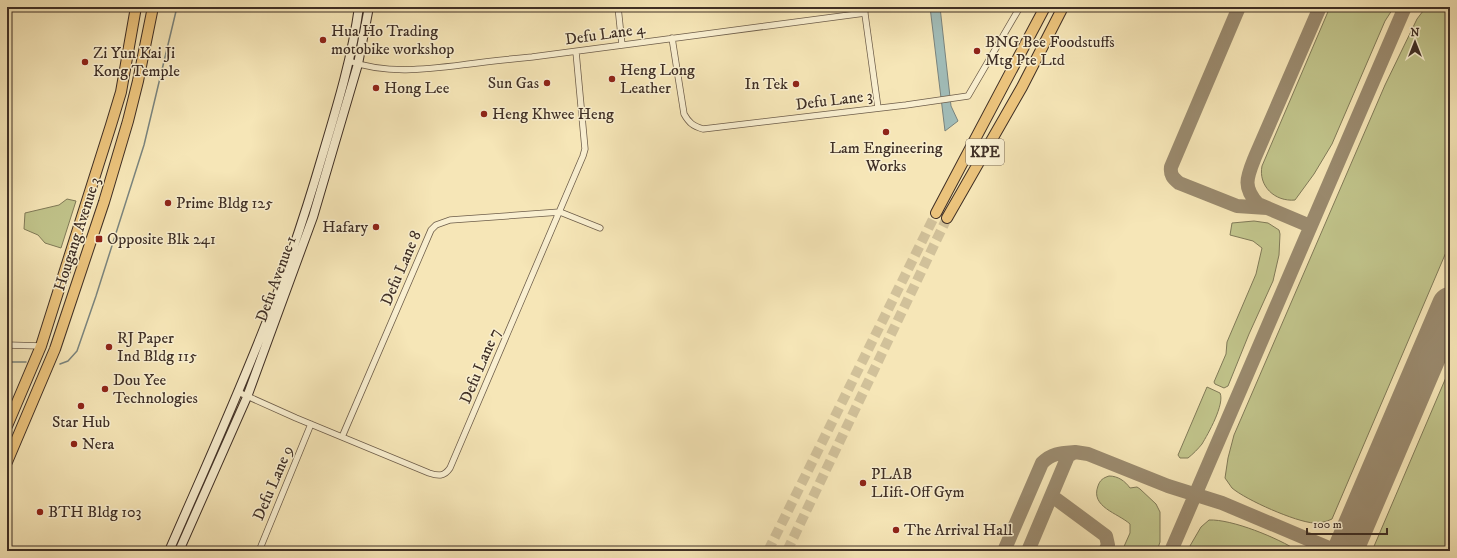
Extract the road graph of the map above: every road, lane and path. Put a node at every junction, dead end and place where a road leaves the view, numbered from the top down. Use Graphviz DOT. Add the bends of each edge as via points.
graph roads {
  1 [pos="136,7"];
  2 [pos="153,7"];
  3 [pos="359,7"];
  4 [pos="369,7"];
  5 [pos="618,7"];
  6 [pos="1020,7"];
  7 [pos="1045,7"];
  8 [pos="1063,7"];
  9 [pos="864,10"];
  10 [pos="672,38"];
  11 [pos="622,45"];
  12 [pos="576,52"];
  13 [pos="349,61"];
  14 [pos="358,64"];
  15 [pos="138,81"];
  16 [pos="121,92"];
  17 [pos="878,108"];
  18 [pos="560,212"];
  19 [pos="936,213"];
  20 [pos="947,218"];
  21 [pos="600,228"];
  22 [pos="7,345"];
  23 [pos="41,346"];
  24 [pos="238,392"];
  25 [pos="247,397"];
  26 [pos="311,424"];
  27 [pos="7,426"];
  28 [pos="342,437"];
  29 [pos="7,462"];
  30 [pos="169,551"];
  31 [pos="179,551"];
  32 [pos="259,551"];
  1 -- 16 [label="highway, Hougang Avenue 3"];
  2 -- 15 [label="highway, Hougang Avenue 3"];
  3 -- 13 [label="main road, Defu Avenue 1"];
  4 -- 14 [label="main road, Defu Avenue 1"];
  5 -- 11 [label="street"];
  6 -- 17 [label="street, Defu Lane 3" via="968,96"];
  7 -- 19 [label="highway, KPE"];
  8 -- 20 [label="highway, KPE" via="1022,87"];
  9 -- 10 [label="street, Defu Lane 4"];
  9 -- 17 [label="street"];
  10 -- 11 [label="street, Defu Lane 4"];
  10 -- 17 [label="street, Defu Lane 3" via="684,114 688,122 696,127 703,129"];
  11 -- 12 [label="street, Defu Lane 4"];
  12 -- 14 [label="street, Defu Lane 4" via="432,70 400,70"];
  12 -- 18 [label="street, Defu Lane 7" via="585,149"];
  13 -- 14 [label="street, Defu Lane 4"];
  13 -- 24 [label="main road, Defu Avenue 1" via="305,214"];
  14 -- 25 [label="main road, Defu Avenue 1" via="313,217"];
  15 -- 16 [label="highway" via="129,90"];
  15 -- 29 [label="highway, Hougang Avenue 3" via="104,202 56,344"];
  16 -- 23 [label="highway, Hougang Avenue 3"];
  18 -- 21 [label="street"];
  18 -- 28 [label="street, Defu Lane 8" via="450,220 436,225 431,230"];
  18 -- 28 [label="street, Defu Lane 7" via="447,473 437,476"];
  22 -- 23 [label="street"];
  23 -- 27 [label="highway, Hougang Avenue 3"];
  24 -- 25 [label="street, Defu Lane 7"];
  24 -- 30 [label="main road, Defu Avenue 1"];
  25 -- 26 [label="street, Defu Lane 7"];
  25 -- 31 [label="main road, Defu Avenue 1"];
  26 -- 28 [label="street, Defu Lane 7"];
  26 -- 32 [label="street, Defu Lane 9"];
}
